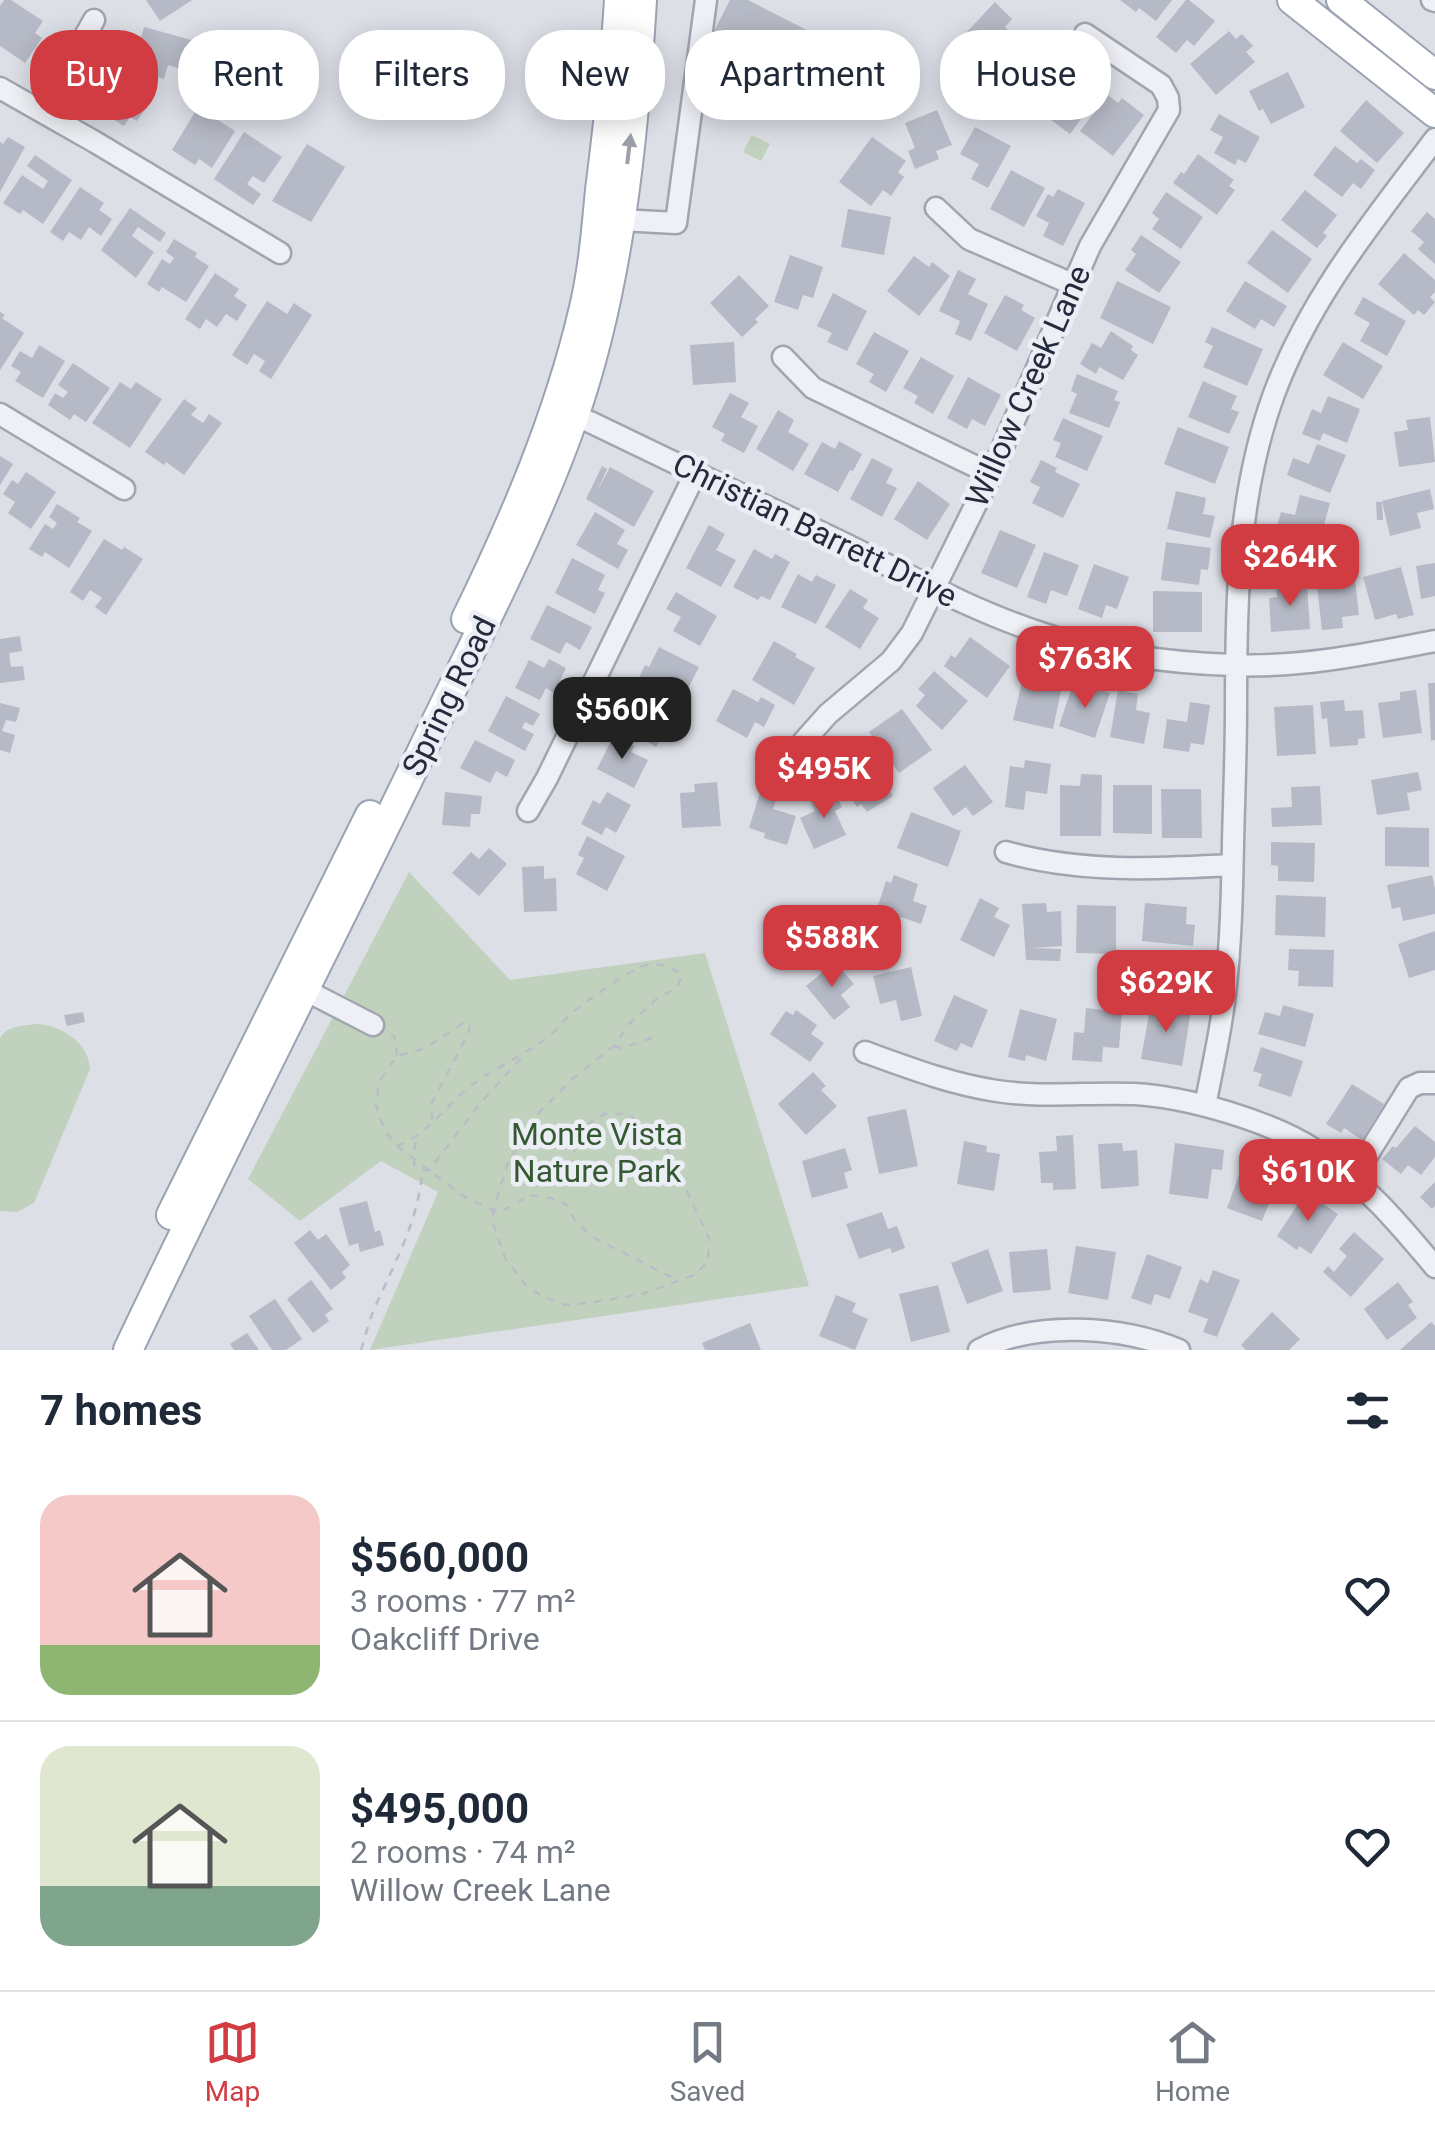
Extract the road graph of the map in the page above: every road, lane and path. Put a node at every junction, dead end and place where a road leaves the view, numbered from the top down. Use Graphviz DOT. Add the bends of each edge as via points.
graph roads {
  1 [pos="620,0"];
  2 [pos="642,0"];
  3 [pos="706,0"];
  4 [pos="1292,0"];
  5 [pos="1341,0"];
  6 [pos="94,20"];
  7 [pos="88,30"];
  8 [pos="1111,51"];
  9 [pos="1435,74"];
  10 [pos="0,88"];
  11 [pos="30,105"];
  12 [pos="1435,114"];
  13 [pos="56,120"];
  14 [pos="1435,139"];
  15 [pos="936,208"];
  16 [pos="620,220"];
  17 [pos="280,253"];
  18 [pos="1072,284"];
  19 [pos="783,356"];
  20 [pos="564,412"];
  21 [pos="0,414"];
  22 [pos="696,472"];
  23 [pos="991,474"];
  24 [pos="124,489"];
  25 [pos="936,588"];
  26 [pos="1435,640"];
  27 [pos="1235,665"];
  28 [pos="803,742"];
  29 [pos="528,811"];
  30 [pos="1006,852"];
  31 [pos="1232,865"];
  32 [pos="304,990"];
  33 [pos="373,1025"];
  34 [pos="654,1037"];
  35 [pos="614,1046"];
  36 [pos="528,1050"];
  37 [pos="866,1052"];
  38 [pos="397,1056"];
  39 [pos="1435,1083"];
  40 [pos="1205,1106"];
  41 [pos="432,1121"];
  42 [pos="415,1140"];
  43 [pos="398,1146"];
  44 [pos="414,1159"];
  45 [pos="572,1169"];
  46 [pos="422,1170"];
  47 [pos="429,1170"];
  48 [pos="1353,1178"];
  49 [pos="493,1211"];
  50 [pos="1435,1267"];
  51 [pos="676,1280"];
  52 [pos="107,1350"];
  53 [pos="128,1350"];
  54 [pos="361,1350"];
  55 [pos="979,1350"];
  56 [pos="1179,1350"];
  1 -- 20 [label="main road, Spring Road" via="594,250"];
  16 -- 2 [label="main road, Spring Road, one-way"];
  3 -- 16 [label="street" via="676,223"];
  4 -- 12 [label="main road"];
  5 -- 9 [label="main road"];
  6 -- 7 [label="street"];
  8 -- 18 [label="street, Willow Creek Lane" via="1161,85 1169,110"];
  10 -- 11 [label="street"];
  13 -- 17 [label="street"];
  14 -- 27 [label="street" via="1335,272 1275,392 1245,510"];
  15 -- 18 [label="street" via="969,239"];
  16 -- 20 [label="main road, Spring Road" via="606,295"];
  18 -- 23 [label="street, Willow Creek Lane"];
  19 -- 23 [label="street" via="813,388"];
  20 -- 22 [label="street, Christian Barrett Drive"];
  20 -- 32 [label="main road, Spring Road" via="543,495 508,575"];
  20 -- 52 [label="main road, Spring Road"];
  21 -- 24 [label="street"];
  22 -- 25 [label="street, Christian Barrett Drive"];
  22 -- 29 [label="street"];
  23 -- 25 [label="street, Willow Creek Lane"];
  25 -- 27 [label="street, Christian Barrett Drive" via="1079,644"];
  25 -- 28 [label="street, Willow Creek Lane" via="891,662"];
  26 -- 27 [label="street, Christian Barrett Drive" via="1326,660"];
  27 -- 31 [label="street"];
  30 -- 31 [label="street" via="1074,865"];
  31 -- 40 [label="street" via="1225,999"];
  32 -- 33 [label="street"];
  32 -- 53 [label="main road, Spring Road"];
  33 -- 38 [label="path" via="394,1036"];
  34 -- 35 [label="path"];
  35 -- 36 [label="path" via="628,1025 678,988 682,975 667,964 645,965"];
  35 -- 49 [label="path" via="536,1116 507,1166"];
  36 -- 41 [label="path"];
  36 -- 47 [label="path"];
  37 -- 40 [label="street" via="995,1091 1131,1094"];
  38 -- 41 [label="path" via="470,1024 432,1103"];
  38 -- 43 [label="path" via="379,1082 376,1105"];
  39 -- 48 [label="street" via="1410,1088"];
  40 -- 48 [label="street" via="1301,1142"];
  41 -- 42 [label="path"];
  42 -- 43 [label="path"];
  42 -- 44 [label="path"];
  43 -- 44 [label="path"];
  44 -- 46 [label="path"];
  44 -- 47 [label="path"];
  45 -- 51 [label="path" via="576,1135 604,1114 627,1114 660,1135 709,1238 708,1260 697,1274"];
  46 -- 47 [label="path"];
  46 -- 54 [label="path" via="402,1249"];
  47 -- 49 [label="path"];
  48 -- 50 [label="street"];
  49 -- 51 [label="path" via="530,1195 551,1198 567,1205 596,1239"];
  49 -- 51 [label="path" via="505,1258 527,1287 546,1298 588,1303"];
  55 -- 56 [label="street" via="1011,1338 1078,1330 1131,1334"];
}
